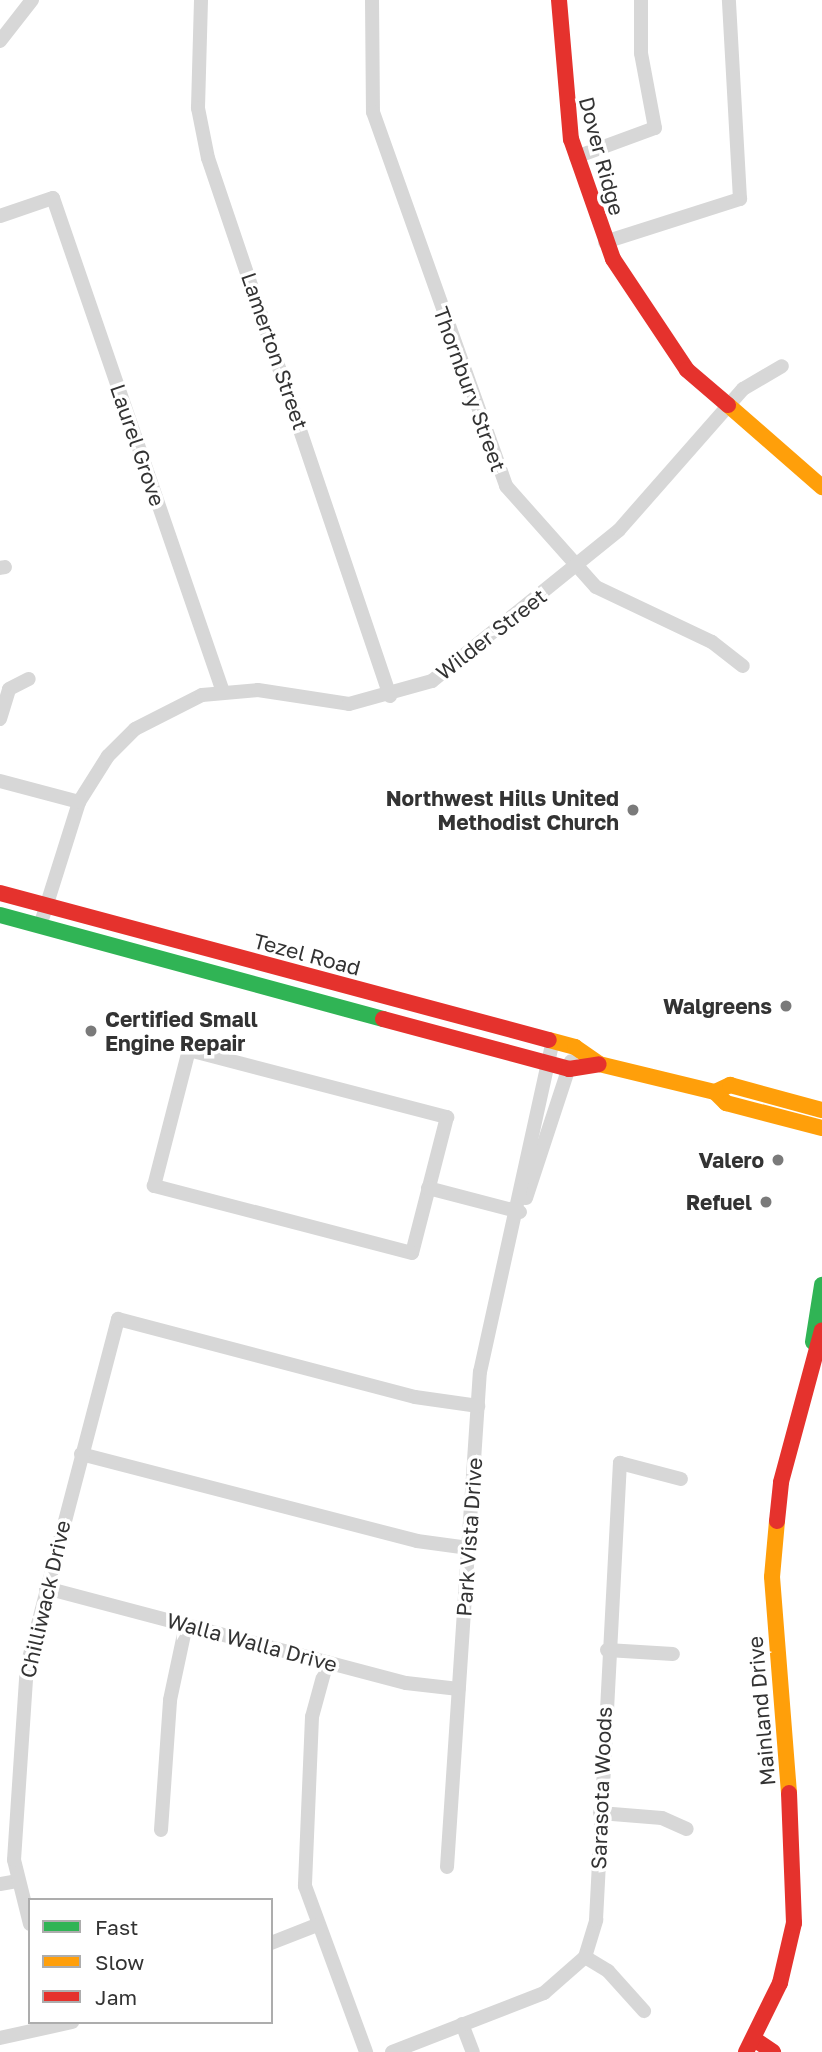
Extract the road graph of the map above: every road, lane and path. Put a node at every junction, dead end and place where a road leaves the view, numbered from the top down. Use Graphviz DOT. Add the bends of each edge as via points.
graph roads {
  1 [pos="32,0"];
  2 [pos="201,0"];
  3 [pos="372,0"];
  4 [pos="559,0"];
  5 [pos="641,0"];
  6 [pos="729,0"];
  7 [pos="4,38"];
  8 [pos="576,157"];
  9 [pos="0,216"];
  10 [pos="605,242"];
  11 [pos="782,366"];
  12 [pos="729,406"];
  13 [pos="822,487"];
  14 [pos="575,568"];
  15 [pos="743,666"];
  16 [pos="29,679"];
  17 [pos="223,692"];
  18 [pos="390,696"];
  19 [pos="0,719"];
  20 [pos="0,781"];
  21 [pos="79,802"];
  22 [pos="0,893"];
  23 [pos="46,906"];
  24 [pos="0,915"];
  25 [pos="40,926"];
  26 [pos="553,1041"];
  27 [pos="575,1047"];
  28 [pos="547,1063"];
  29 [pos="599,1064"];
  30 [pos="569,1069"];
  31 [pos="715,1092"];
  32 [pos="822,1110"];
  33 [pos="822,1128"];
  34 [pos="428,1188"];
  35 [pos="520,1212"];
  36 [pos="822,1285"];
  37 [pos="822,1330"];
  38 [pos="811,1361"];
  39 [pos="478,1406"];
  40 [pos="81,1454"];
  41 [pos="681,1479"];
  42 [pos="469,1548"];
  43 [pos="46,1588"];
  44 [pos="186,1625"];
  45 [pos="607,1650"];
  46 [pos="673,1654"];
  47 [pos="327,1662"];
  48 [pos="459,1689"];
  49 [pos="600,1813"];
  50 [pos="687,1829"];
  51 [pos="161,1830"];
  52 [pos="447,1867"];
  53 [pos="17,1881"];
  54 [pos="0,1884"];
  55 [pos="28,1917"];
  56 [pos="317,1925"];
  57 [pos="273,1942"];
  58 [pos="585,1957"];
  59 [pos="643,2011"];
  60 [pos="65,2024"];
  61 [pos="462,2024"];
  62 [pos="0,2038"];
  63 [pos="750,2046"];
  64 [pos="366,2052"];
  65 [pos="392,2052"];
  66 [pos="473,2052"];
  67 [pos="773,2052"];
  1 -- 7 [label="street"];
  2 -- 18 [label="street, Lamerton Street" via="197,85 204,146"];
  3 -- 14 [label="street, Thornbury Street" via="373,112 498,472"];
  4 -- 8 [label="main road, Dover Ridge" via="563,97"];
  5 -- 8 [label="street" via="641,53 655,128"];
  6 -- 10 [label="street" via="740,199"];
  8 -- 10 [label="main road, Dover Ridge"];
  9 -- 17 [label="street, Laurel Grove" via="53,198"];
  10 -- 12 [label="main road, Dover Ridge" via="672,352"];
  11 -- 12 [label="street, Wilder Street" via="757,378"];
  12 -- 13 [label="main road, Dover Ridge"];
  12 -- 14 [label="street, Wilder Street" via="619,530"];
  14 -- 15 [label="street, Thornbury Street" via="614,599 698,634"];
  14 -- 18 [label="street, Wilder Street" via="447,672"];
  16 -- 19 [label="street" via="9,688"];
  17 -- 18 [label="street, Wilder Street" via="258,690 349,704"];
  17 -- 21 [label="street, Wilder Street" via="184,701 135,729 108,755"];
  20 -- 21 [label="street"];
  21 -- 23 [label="street, Wilder Street"];
  22 -- 23 [label="main road, Tezel Road"];
  23 -- 25 [label="street, Wilder Street"];
  23 -- 26 [label="main road, Tezel Road"];
  24 -- 25 [label="main road, Tezel Road"];
  25 -- 28 [label="main road, Tezel Road"];
  26 -- 27 [label="main road, Tezel Road"];
  26 -- 28 [label="street, Park Vista Drive"];
  27 -- 29 [label="main road, Tezel Road"];
  27 -- 30 [label="street, Park Vista Drive"];
  28 -- 30 [label="main road, Tezel Road"];
  28 -- 35 [label="street, Park Vista Drive" via="528,1138"];
  29 -- 30 [label="main road, Tezel Road"];
  29 -- 31 [label="main road, Tezel Road"];
  30 -- 35 [label="street, Park Vista Drive" via="549,1144"];
  31 -- 32 [label="main road, Tezel Road" via="730,1086"];
  31 -- 33 [label="main road, Tezel Road" via="726,1103"];
  34 -- 34 [label="street" via="447,1117 189,1050 154,1186 412,1253"];
  34 -- 35 [label="street"];
  35 -- 39 [label="street, Park Vista Drive" via="484,1352"];
  36 -- 38 [label="main road, Mainland Drive"];
  37 -- 38 [label="main road, Mainland Drive"];
  38 -- 63 [label="main road, Mainland Drive" via="781,1482 772,1577 795,1870 794,1923 780,1983"];
  39 -- 40 [label="street, Chilliwack Drive" via="415,1397 118,1319"];
  39 -- 42 [label="street, Park Vista Drive"];
  40 -- 42 [label="street" via="417,1541"];
  40 -- 43 [label="street, Chilliwack Drive"];
  41 -- 45 [label="street, Sarasota Woods" via="620,1463"];
  42 -- 48 [label="street, Park Vista Drive"];
  43 -- 44 [label="street, Walla Walla Drive"];
  43 -- 53 [label="street, Chilliwack Drive" via="25,1684"];
  44 -- 47 [label="street, Walla Walla Drive"];
  44 -- 51 [label="street" via="170,1700"];
  45 -- 46 [label="street"];
  45 -- 49 [label="street, Sarasota Woods"];
  47 -- 48 [label="street, Walla Walla Drive"];
  47 -- 56 [label="street" via="312,1717 305,1853 305,1886"];
  48 -- 52 [label="street, Park Vista Drive"];
  49 -- 50 [label="street" via="662,1818"];
  49 -- 58 [label="street, Sarasota Woods" via="596,1920"];
  53 -- 54 [label="street"];
  53 -- 55 [label="street, Chilliwack Drive"];
  56 -- 57 [label="street"];
  56 -- 64 [label="street"];
  58 -- 59 [label="street" via="608,1971"];
  58 -- 61 [label="street" via="544,1993"];
  60 -- 62 [label="street"];
  61 -- 65 [label="street"];
  61 -- 66 [label="street"];
  63 -- 67 [label="main road"];
}
